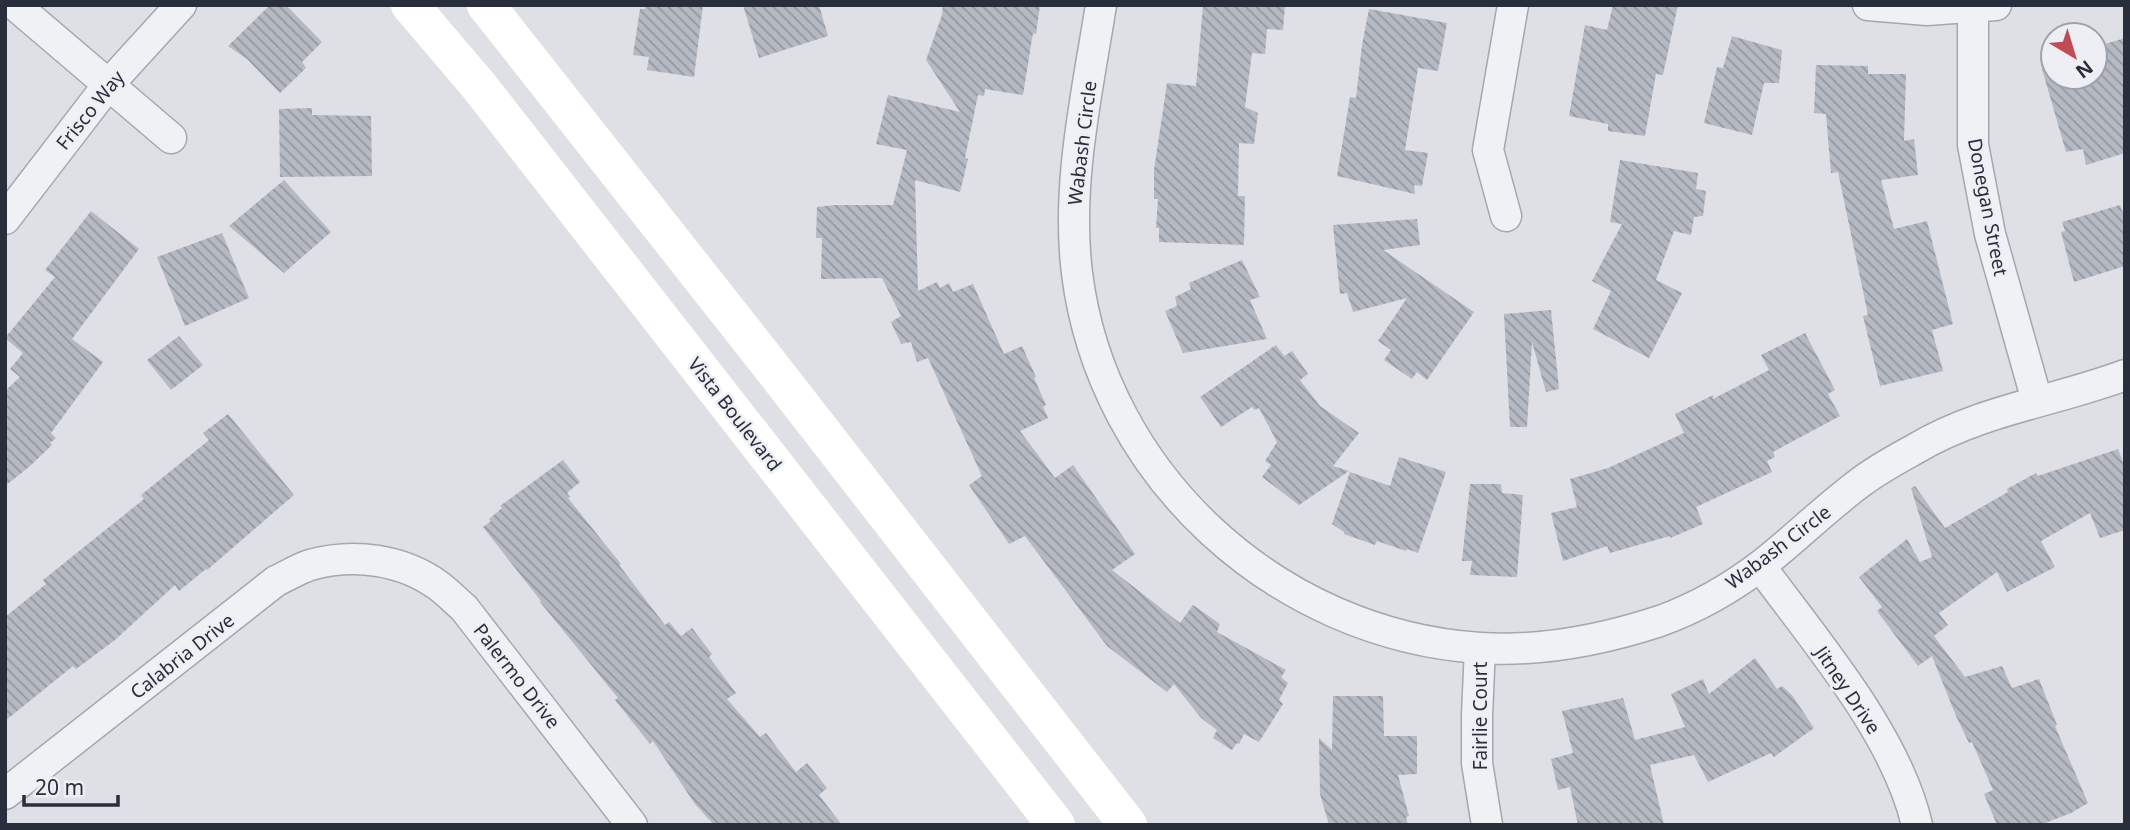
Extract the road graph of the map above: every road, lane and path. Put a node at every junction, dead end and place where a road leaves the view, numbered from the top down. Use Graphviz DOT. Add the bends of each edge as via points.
graph roads {
  1 [pos="15,5"];
  2 [pos="181,5"];
  3 [pos="410,5"];
  4 [pos="1101,5"];
  5 [pos="1513,5"];
  6 [pos="1868,5"];
  7 [pos="1981,6"];
  8 [pos="488,11"];
  9 [pos="108,85"];
  10 [pos="171,138"];
  11 [pos="1506,216"];
  12 [pos="5,219"];
  13 [pos="2125,375"];
  14 [pos="2037,401"];
  15 [pos="376,560"];
  16 [pos="1760,566"];
  17 [pos="1480,648"];
  18 [pos="5,794"];
  19 [pos="632,825"];
  20 [pos="1056,825"];
  21 [pos="1128,825"];
  22 [pos="1487,825"];
  23 [pos="1917,825"];
  1 -- 9 [label="street"];
  2 -- 9 [label="street, Frisco Way"];
  3 -- 20 [label="main road, Vista Boulevard" via="479,86"];
  4 -- 17 [label="street, Wabash Circle" via="1078,154 1073,213 1077,275 1090,334 1111,394 1138,443 1170,489 1211,532 1254,568 1307,600 1362,624 1422,641"];
  5 -- 11 [label="street" via="1488,150"];
  6 -- 7 [label="street" via="1927,10"];
  7 -- 14 [label="street, Donegan Street" via="1973,145 1990,234"];
  8 -- 21 [label="main road"];
  9 -- 10 [label="street"];
  9 -- 12 [label="street, Frisco Way"];
  13 -- 14 [label="street, Wabash Circle"];
  14 -- 16 [label="street, Wabash Circle" via="1977,420 1921,445 1863,481"];
  15 -- 18 [label="street, Calabria Drive" via="340,559 307,566 276,581"];
  15 -- 19 [label="street, Palermo Drive" via="409,569 464,608"];
  16 -- 17 [label="street, Wabash Circle" via="1663,620 1598,639 1537,648"];
  16 -- 23 [label="street, Jitney Drive" via="1861,705 1893,760"];
  17 -- 22 [label="street, Fairlie Court" via="1477,763"];
}
